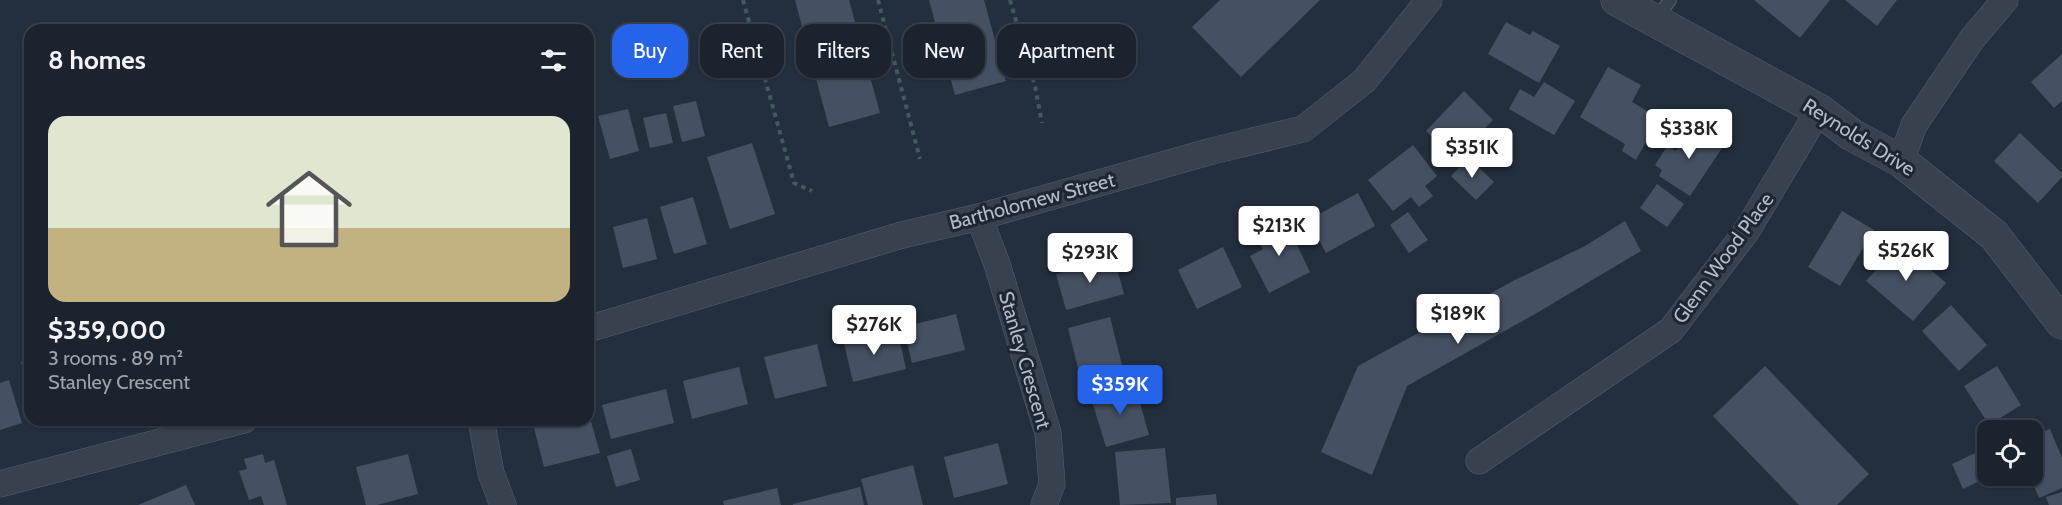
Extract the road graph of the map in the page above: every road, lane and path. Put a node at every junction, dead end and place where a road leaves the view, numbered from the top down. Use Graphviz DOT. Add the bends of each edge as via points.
graph roads {
  1 [pos="743,0"];
  2 [pos="878,0"];
  3 [pos="1010,0"];
  4 [pos="1429,0"];
  5 [pos="1617,0"];
  6 [pos="2005,0"];
  7 [pos="1662,11"];
  8 [pos="1819,110"];
  9 [pos="1042,123"];
  10 [pos="920,159"];
  11 [pos="1902,161"];
  12 [pos="812,191"];
  13 [pos="979,217"];
  14 [pos="2062,323"];
  15 [pos="594,327"];
  16 [pos="221,426"];
  17 [pos="482,426"];
  18 [pos="1479,461"];
  19 [pos="0,484"];
  20 [pos="503,505"];
  21 [pos="1044,505"];
  1 -- 12 [label="path" via="794,183"];
  2 -- 10 [label="path"];
  3 -- 9 [label="path"];
  4 -- 13 [label="street, Bartholomew Street" via="1364,81 1303,129"];
  5 -- 7 [label="street, Reynolds Drive"];
  6 -- 11 [label="street" via="1972,39 1914,125"];
  7 -- 8 [label="street, Reynolds Drive"];
  8 -- 11 [label="street, Reynolds Drive" via="1852,135"];
  8 -- 18 [label="street, Glenn Wood Place" via="1746,232 1671,330"];
  11 -- 14 [label="street, Reynolds Drive" via="1994,235"];
  13 -- 15 [label="street, Bartholomew Street" via="902,234"];
  13 -- 21 [label="street, Stanley Crescent" via="997,264 1047,433 1052,484"];
  16 -- 19 [label="street"];
  17 -- 20 [label="street" via="491,473"];
}
